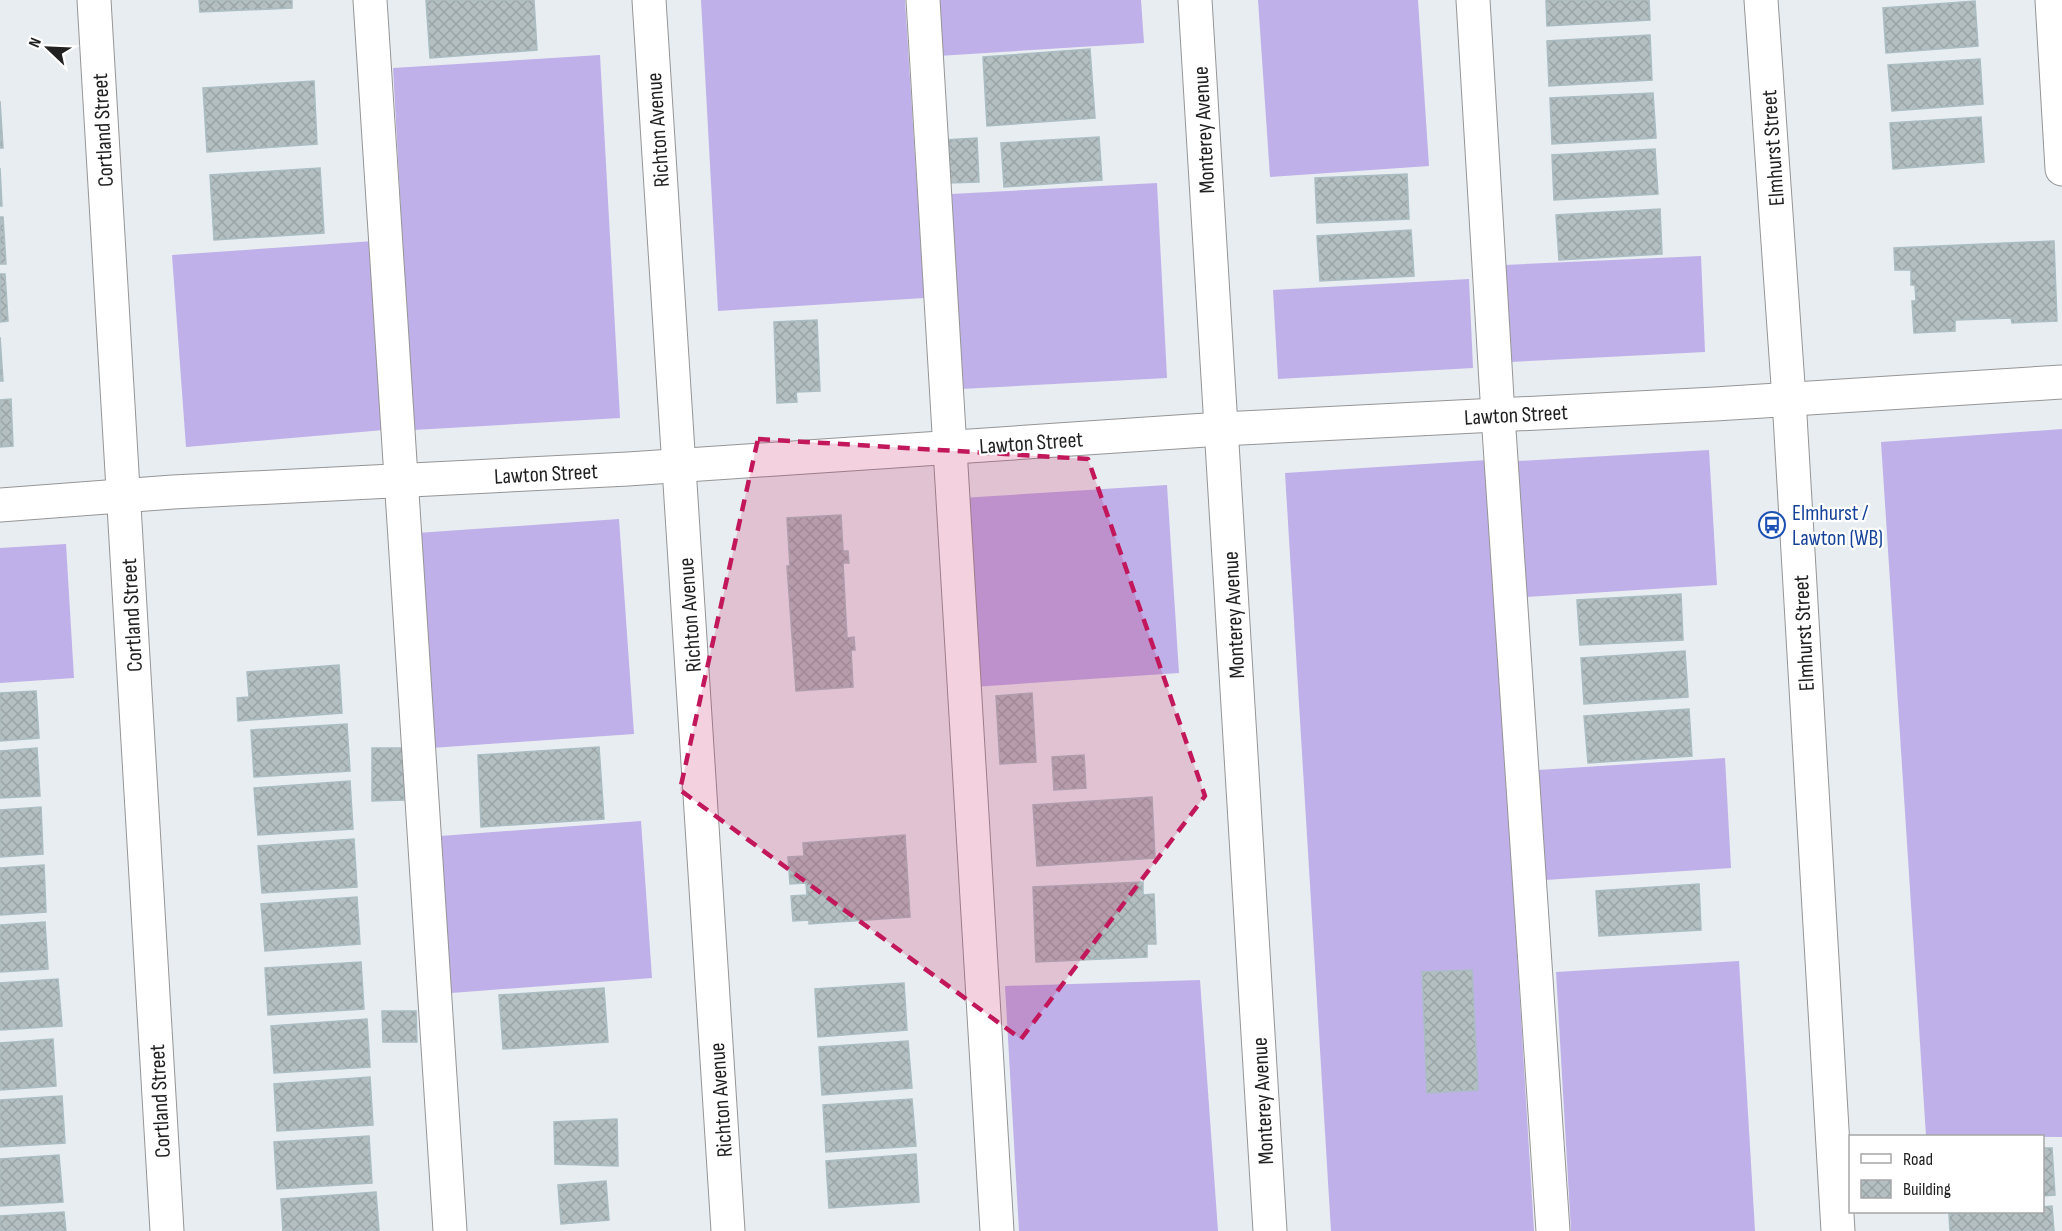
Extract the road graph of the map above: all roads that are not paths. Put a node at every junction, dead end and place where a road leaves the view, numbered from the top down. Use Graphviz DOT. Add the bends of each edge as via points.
graph roads {
  1 [pos="94,0"];
  2 [pos="370,0"];
  3 [pos="649,0"];
  4 [pos="923,0"];
  5 [pos="1195,0"];
  6 [pos="1473,0"];
  7 [pos="1761,0"];
  8 [pos="2052,0"];
  9 [pos="2062,169"];
  10 [pos="2062,382"];
  11 [pos="1789,399"];
  12 [pos="1498,415"];
  13 [pos="1221,429"];
  14 [pos="950,447"];
  15 [pos="680,465"];
  16 [pos="400,480"];
  17 [pos="123,496"];
  18 [pos="0,505"];
  19 [pos="167,1231"];
  20 [pos="450,1231"];
  21 [pos="728,1231"];
  22 [pos="997,1231"];
  23 [pos="1270,1231"];
  24 [pos="1553,1231"];
  25 [pos="1838,1231"];
  1 -- 17 [label="street, Cortland Street"];
  2 -- 16 [label="street"];
  3 -- 15 [label="street, Richton Avenue"];
  4 -- 14 [label="street"];
  5 -- 13 [label="street, Monterey Avenue"];
  6 -- 12 [label="street"];
  7 -- 11 [label="street, Elmhurst Street"];
  8 -- 9 [label="street"];
  10 -- 11 [label="street, Lawton Street"];
  11 -- 12 [label="street, Lawton Street"];
  11 -- 25 [label="street, Elmhurst Street"];
  12 -- 13 [label="street, Lawton Street"];
  12 -- 24 [label="street"];
  13 -- 14 [label="street, Lawton Street"];
  13 -- 23 [label="street, Monterey Avenue"];
  14 -- 15 [label="street, Lawton Street"];
  14 -- 22 [label="street"];
  15 -- 16 [label="street, Lawton Street"];
  15 -- 21 [label="street, Richton Avenue"];
  16 -- 17 [label="street, Lawton Street"];
  16 -- 20 [label="street"];
  17 -- 18 [label="street, Lawton Street"];
  17 -- 19 [label="street, Cortland Street"];
}
